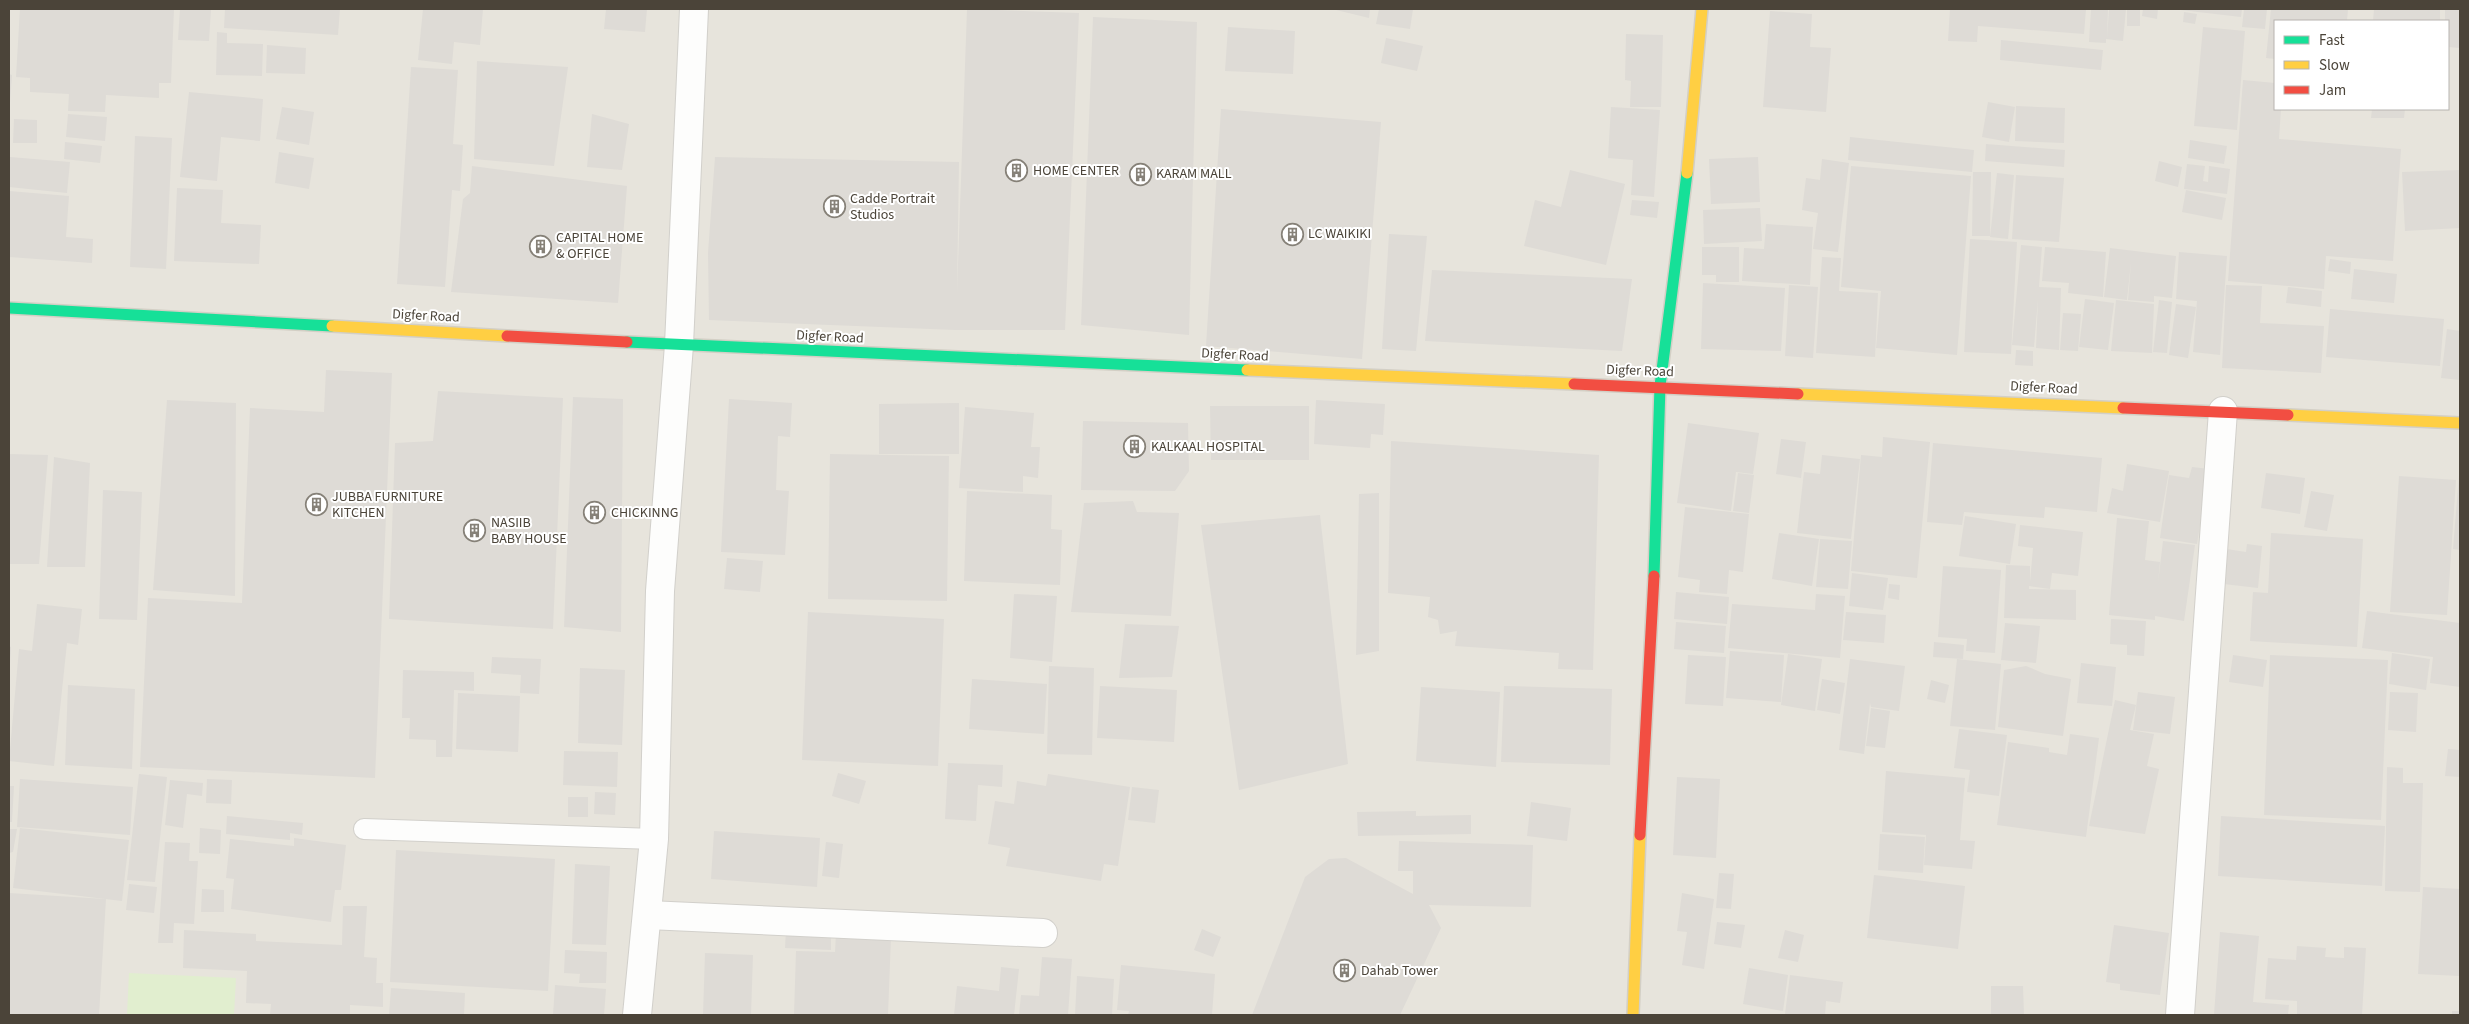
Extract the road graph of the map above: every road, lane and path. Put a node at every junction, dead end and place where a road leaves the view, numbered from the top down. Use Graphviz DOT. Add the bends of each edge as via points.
graph roads {
  1 [pos="694,9"];
  2 [pos="1702,9"];
  3 [pos="9,308"];
  4 [pos="679,345"];
  5 [pos="1660,386"];
  6 [pos="2224,411"];
  7 [pos="2460,423"];
  8 [pos="364,828"];
  9 [pos="654,839"];
  10 [pos="648,915"];
  11 [pos="1043,933"];
  12 [pos="637,1015"];
  13 [pos="1633,1015"];
  14 [pos="2180,1015"];
  1 -- 4 [label="street"];
  2 -- 5 [label="street" via="1684,201"];
  3 -- 4 [label="street, Digfer Road"];
  4 -- 5 [label="street, Digfer Road" via="1392,378"];
  4 -- 9 [label="street" via="660,591"];
  5 -- 6 [label="street, Digfer Road"];
  5 -- 13 [label="street"];
  6 -- 7 [label="street, Digfer Road"];
  6 -- 14 [label="street"];
  8 -- 9 [label="lane"];
  9 -- 10 [label="street"];
  10 -- 11 [label="street"];
  10 -- 12 [label="street"];
}
